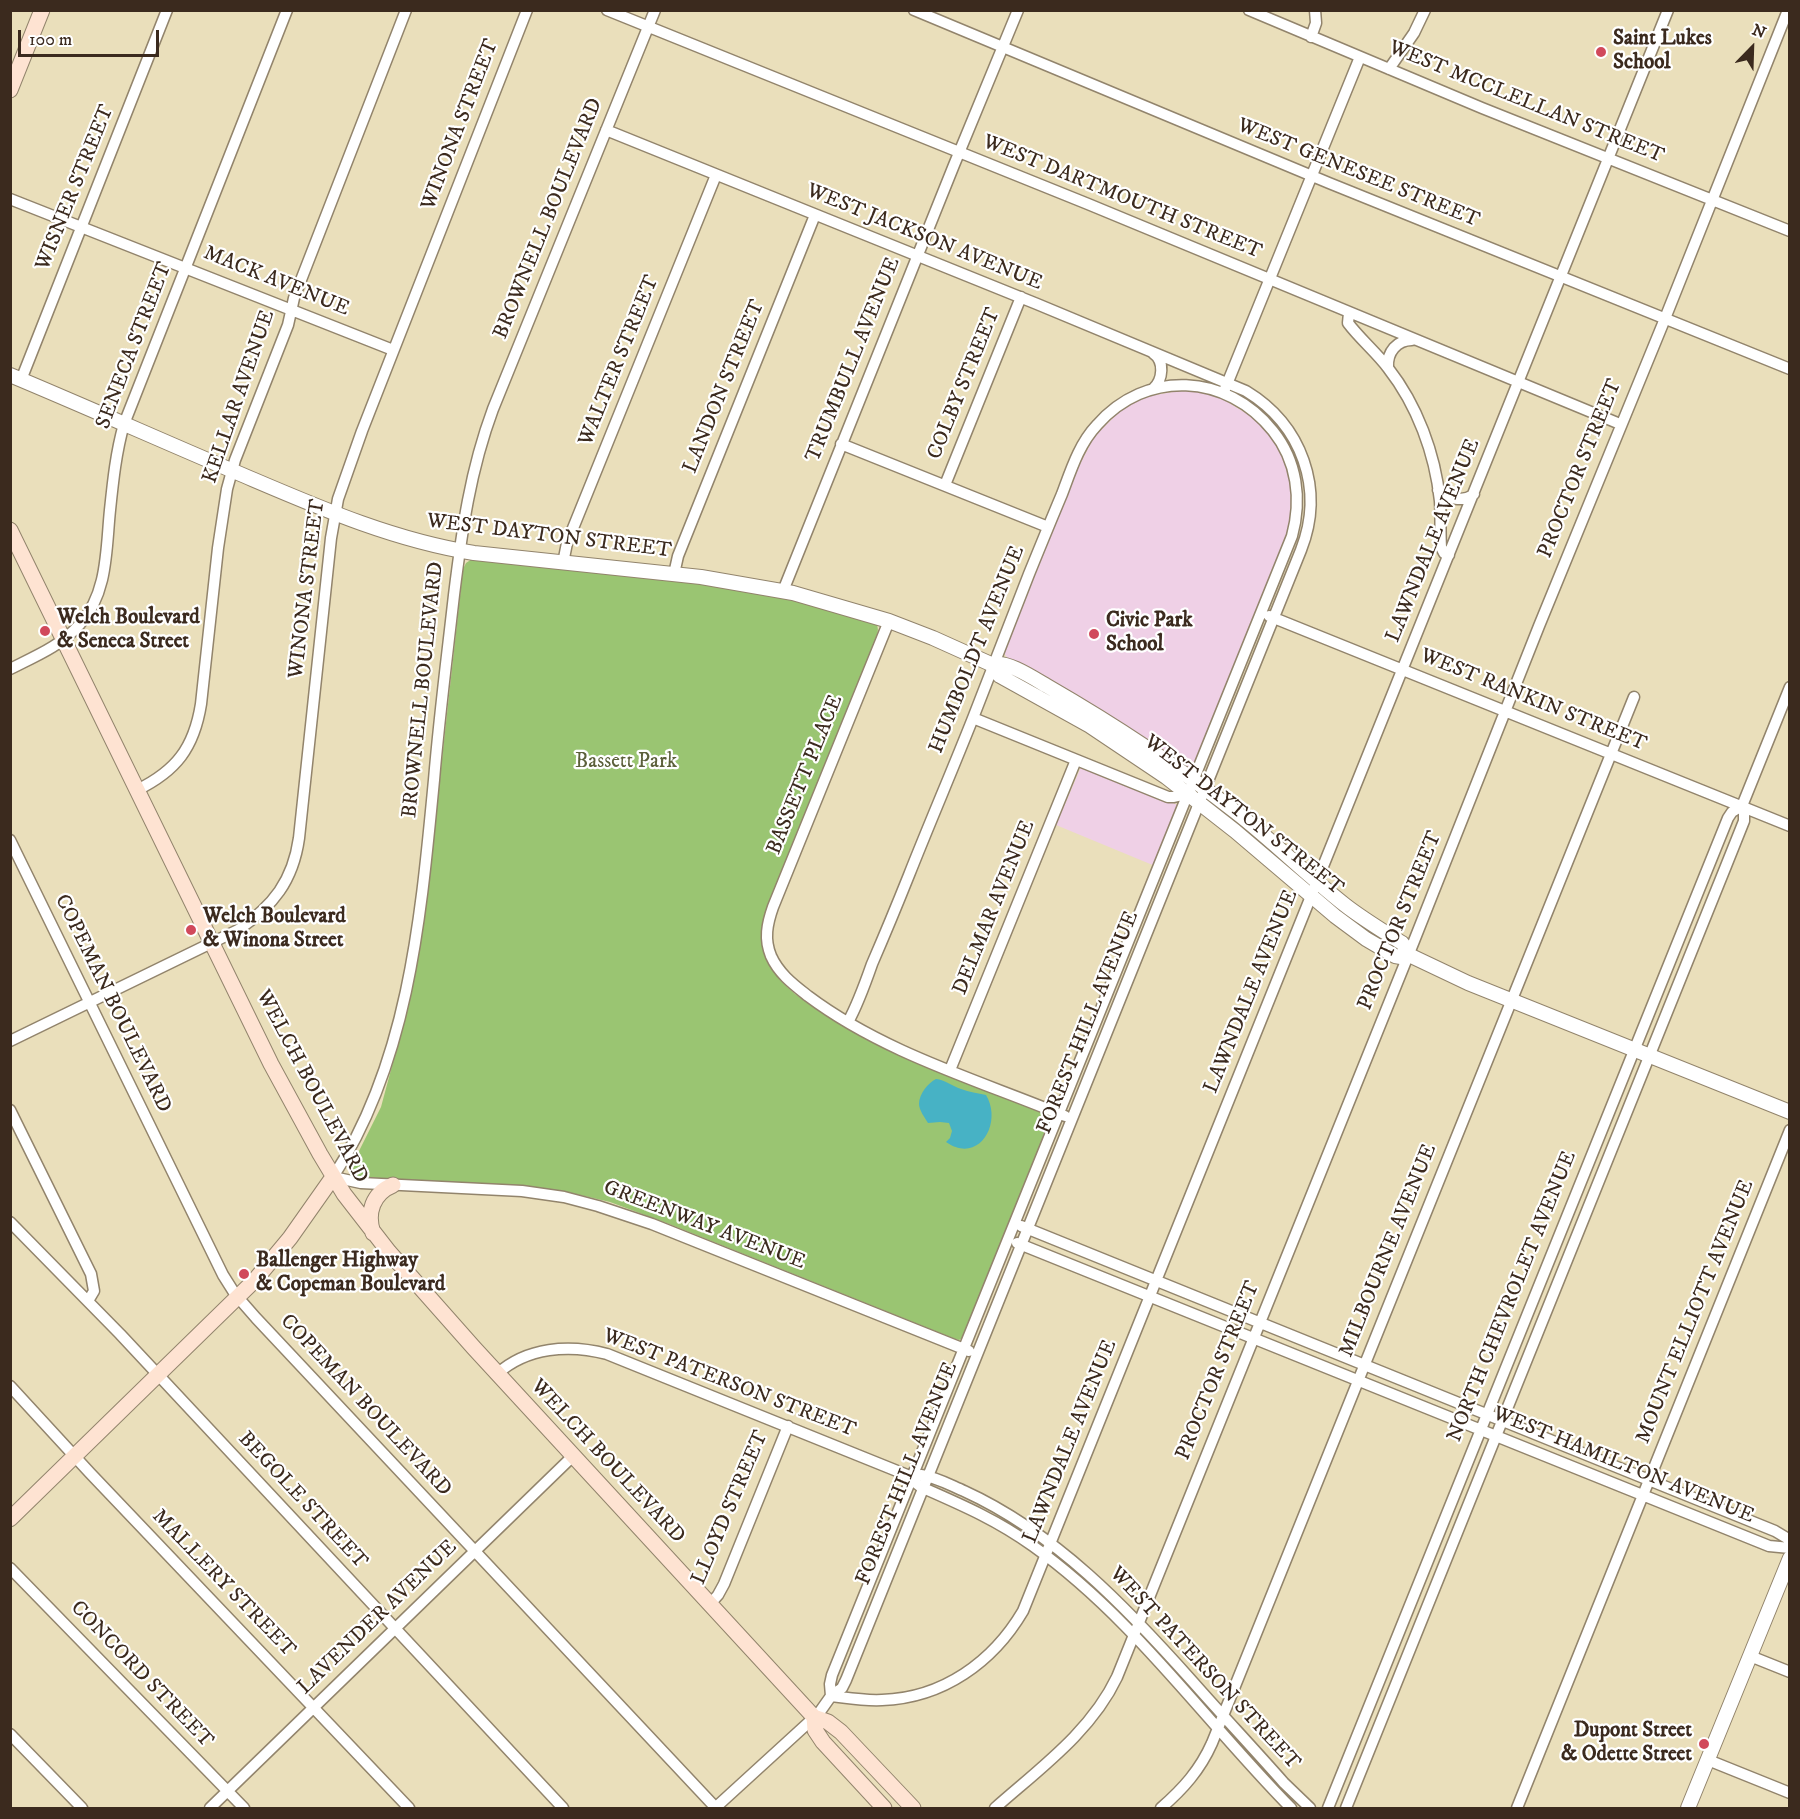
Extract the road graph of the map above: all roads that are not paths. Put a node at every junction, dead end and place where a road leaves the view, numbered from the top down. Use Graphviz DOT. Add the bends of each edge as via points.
graph roads {
  1 [pos="42,10"];
  2 [pos="167,10"];
  3 [pos="287,10"];
  4 [pos="406,10"];
  5 [pos="526,10"];
  6 [pos="607,10"];
  7 [pos="655,10"];
  8 [pos="914,10"];
  9 [pos="1018,10"];
  10 [pos="1249,10"];
  11 [pos="1315,10"];
  12 [pos="1425,10"];
  13 [pos="1668,10"];
  14 [pos="1788,10"];
  15 [pos="648,27"];
  16 [pos="1311,37"];
  17 [pos="1003,47"];
  18 [pos="1360,57"];
  19 [pos="1389,69"];
  20 [pos="10,90"];
  21 [pos="606,130"];
  22 [pos="959,152"];
  23 [pos="1609,158"];
  24 [pos="716,175"];
  25 [pos="1311,176"];
  26 [pos="10,199"];
  27 [pos="1712,200"];
  28 [pos="815,215"];
  29 [pos="81,226"];
  30 [pos="1790,231"];
  31 [pos="917,256"];
  32 [pos="185,267"];
  33 [pos="1561,278"];
  34 [pos="1269,280"];
  35 [pos="1021,297"];
  36 [pos="292,310"];
  37 [pos="1349,314"];
  38 [pos="1664,319"];
  39 [pos="1413,340"];
  40 [pos="393,350"];
  41 [pos="1153,352"];
  42 [pos="1388,367"];
  43 [pos="1790,369"];
  44 [pos="16,378"];
  45 [pos="1519,383"];
  46 [pos="1225,387"];
  47 [pos="1153,389"];
  48 [pos="124,424"];
  49 [pos="1620,424"];
  50 [pos="841,444"];
  51 [pos="232,470"];
  52 [pos="945,485"];
  53 [pos="1438,490"];
  54 [pos="1474,494"];
  55 [pos="334,514"];
  56 [pos="1048,527"];
  57 [pos="10,531"];
  58 [pos="459,550"];
  59 [pos="1449,555"];
  60 [pos="563,563"];
  61 [pos="674,574"];
  62 [pos="783,591"];
  63 [pos="1261,613"];
  64 [pos="1274,618"];
  65 [pos="889,621"];
  66 [pos="64,640"];
  67 [pos="993,665"];
  68 [pos="10,669"];
  69 [pos="1403,670"];
  70 [pos="1238,671"];
  71 [pos="1250,676"];
  72 [pos="1790,687"];
  73 [pos="1634,697"];
  74 [pos="1505,711"];
  75 [pos="973,718"];
  76 [pos="1610,753"];
  77 [pos="1076,760"];
  78 [pos="1190,787"];
  79 [pos="1205,789"];
  80 [pos="137,790"];
  81 [pos="1199,802"];
  82 [pos="1742,806"];
  83 [pos="1790,826"];
  84 [pos="10,840"];
  85 [pos="1163,855"];
  86 [pos="1176,861"];
  87 [pos="1317,882"];
  88 [pos="1311,896"];
  89 [pos="212,943"];
  90 [pos="1408,955"];
  91 [pos="1122,956"];
  92 [pos="1671,957"];
  93 [pos="1136,961"];
  94 [pos="1687,963"];
  95 [pos="1511,1000"];
  96 [pos="89,1002"];
  97 [pos="848,1022"];
  98 [pos="10,1041"];
  99 [pos="1634,1049"];
  100 [pos="1649,1056"];
  101 [pos="950,1070"];
  102 [pos="10,1110"];
  103 [pos="1790,1112"];
  104 [pos="1059,1114"];
  105 [pos="1072,1119"];
  106 [pos="1790,1130"];
  107 [pos="333,1178"];
  108 [pos="393,1185"];
  109 [pos="10,1222"];
  110 [pos="1015,1224"];
  111 [pos="1027,1229"];
  112 [pos="373,1233"];
  113 [pos="1559,1235"];
  114 [pos="1008,1240"];
  115 [pos="1575,1241"];
  116 [pos="1021,1245"];
  117 [pos="1157,1281"];
  118 [pos="1150,1297"];
  119 [pos="238,1298"];
  120 [pos="88,1301"];
  121 [pos="1260,1323"];
  122 [pos="1254,1339"];
  123 [pos="964,1349"];
  124 [pos="977,1354"];
  125 [pos="1364,1365"];
  126 [pos="497,1374"];
  127 [pos="158,1376"];
  128 [pos="1358,1380"];
  129 [pos="10,1386"];
  130 [pos="1487,1414"];
  131 [pos="1503,1420"];
  132 [pos="788,1426"];
  133 [pos="1481,1430"];
  134 [pos="1496,1436"];
  135 [pos="75,1456"];
  136 [pos="573,1456"];
  137 [pos="928,1476"];
  138 [pos="912,1477"];
  139 [pos="1650,1480"];
  140 [pos="924,1488"];
  141 [pos="1643,1495"];
  142 [pos="10,1519"];
  143 [pos="1790,1540"];
  144 [pos="1050,1544"];
  145 [pos="1790,1548"];
  146 [pos="475,1551"];
  147 [pos="1046,1556"];
  148 [pos="1790,1558"];
  149 [pos="10,1568"];
  150 [pos="710,1604"];
  151 [pos="1404,1622"];
  152 [pos="1139,1623"];
  153 [pos="1419,1628"];
  154 [pos="395,1629"];
  155 [pos="1134,1635"];
  156 [pos="1750,1656"];
  157 [pos="1790,1672"];
  158 [pos="831,1696"];
  159 [pos="314,1708"];
  160 [pos="1222,1715"];
  161 [pos="814,1717"];
  162 [pos="1217,1728"];
  163 [pos="10,1734"];
  164 [pos="1708,1760"];
  165 [pos="228,1791"];
  166 [pos="1790,1793"];
  167 [pos="716,1808"];
  168 [pos="82,1809"];
  169 [pos="210,1809"];
  170 [pos="244,1809"];
  171 [pos="409,1809"];
  172 [pos="563,1809"];
  173 [pos="884,1809"];
  174 [pos="912,1809"];
  175 [pos="995,1809"];
  176 [pos="1161,1809"];
  177 [pos="1291,1809"];
  178 [pos="1310,1809"];
  179 [pos="1328,1809"];
  180 [pos="1346,1809"];
  181 [pos="1517,1809"];
  182 [pos="1688,1809"];
  1 -- 20 [label="main road"];
  2 -- 29 [label="street, WISNER STREET"];
  3 -- 32 [label="street, SENECA STREET"];
  4 -- 36 [label="street, KELLAR AVENUE"];
  5 -- 40 [label="street, WINONA STREET"];
  6 -- 15 [label="street, WEST DARTMOUTH STREET"];
  7 -- 15 [label="street, BROWNELL BOULEVARD"];
  8 -- 17 [label="street, WEST GENESEE STREET"];
  9 -- 17 [label="street, TRUMBULL AVENUE"];
  10 -- 16 [label="street, WEST MCCLELLAN STREET"];
  11 -- 16 [label="street"];
  12 -- 19 [label="street"];
  13 -- 23 [label="street, LAWNDALE AVENUE"];
  14 -- 27 [label="street, PROCTOR STREET"];
  15 -- 21 [label="street, BROWNELL BOULEVARD"];
  15 -- 22 [label="street, WEST DARTMOUTH STREET"];
  16 -- 18 [label="street, WEST MCCLELLAN STREET"];
  17 -- 22 [label="street, TRUMBULL AVENUE"];
  17 -- 25 [label="street, WEST GENESEE STREET"];
  18 -- 19 [label="street, WEST MCCLELLAN STREET"];
  18 -- 25 [label="street"];
  19 -- 23 [label="street, WEST MCCLELLAN STREET"];
  21 -- 24 [label="street, WEST JACKSON AVENUE"];
  21 -- 58 [label="street, BROWNELL BOULEVARD" via="484,432"];
  22 -- 31 [label="street, TRUMBULL AVENUE"];
  22 -- 34 [label="street, WEST DARTMOUTH STREET"];
  23 -- 27 [label="street, WEST MCCLELLAN STREET"];
  23 -- 33 [label="street, LAWNDALE AVENUE"];
  24 -- 28 [label="street, WEST JACKSON AVENUE"];
  24 -- 60 [label="street, WALTER STREET" via="567,543"];
  25 -- 33 [label="street, WEST GENESEE STREET"];
  25 -- 34 [label="street"];
  26 -- 29 [label="street, MACK AVENUE"];
  27 -- 30 [label="street, WEST MCCLELLAN STREET"];
  27 -- 38 [label="street, PROCTOR STREET"];
  28 -- 31 [label="street, WEST JACKSON AVENUE"];
  28 -- 61 [label="street, LANDON STREET"];
  29 -- 32 [label="street, MACK AVENUE"];
  29 -- 44 [label="street, WISNER STREET"];
  31 -- 35 [label="street, WEST JACKSON AVENUE"];
  31 -- 50 [label="street, TRUMBULL AVENUE"];
  32 -- 36 [label="street, MACK AVENUE"];
  32 -- 48 [label="street, SENECA STREET"];
  33 -- 38 [label="street, WEST GENESEE STREET"];
  33 -- 45 [label="street, LAWNDALE AVENUE"];
  34 -- 37 [label="street, WEST DARTMOUTH STREET"];
  34 -- 46 [label="street"];
  35 -- 41 [label="street, WEST JACKSON AVENUE"];
  35 -- 52 [label="street, COLBY STREET"];
  36 -- 40 [label="street, MACK AVENUE"];
  36 -- 51 [label="street, KELLAR AVENUE"];
  37 -- 39 [label="street, WEST DARTMOUTH STREET"];
  37 -- 42 [label="street" via="1349,325"];
  38 -- 43 [label="street, WEST GENESEE STREET"];
  38 -- 49 [label="street, PROCTOR STREET"];
  39 -- 42 [label="street" via="1396,346"];
  39 -- 45 [label="street, WEST DARTMOUTH STREET"];
  40 -- 55 [label="street, WINONA STREET"];
  41 -- 46 [label="street, WEST JACKSON AVENUE"];
  41 -- 47 [label="street" via="1161,369"];
  42 -- 53 [label="street" via="1423,430"];
  44 -- 48 [label="street, WEST DAYTON STREET"];
  45 -- 49 [label="street, WEST DARTMOUTH STREET"];
  45 -- 54 [label="street, LAWNDALE AVENUE"];
  46 -- 47 [label="street, HUMBOLDT AVENUE" via="1188,385"];
  46 -- 63 [label="street, FOREST HILL AVENUE" via="1273,430 1287,453 1295,478 1298,504 1294,528"];
  46 -- 64 [label="street, FOREST HILL AVENUE" via="1257,398 1280,419 1297,444 1307,471 1311,499 1307,533"];
  47 -- 56 [label="street, HUMBOLDT AVENUE" via="1121,404 1095,427 1078,454"];
  48 -- 51 [label="street, WEST DAYTON STREET"];
  48 -- 66 [label="street, SENECA STREET" via="113,474 101,584 86,617"];
  49 -- 74 [label="street, PROCTOR STREET"];
  50 -- 52 [label="street"];
  50 -- 62 [label="street, TRUMBULL AVENUE"];
  51 -- 55 [label="street, WEST DAYTON STREET"];
  51 -- 80 [label="street, KELLAR AVENUE" via="220,533 198,722 186,750 174,765"];
  52 -- 56 [label="street"];
  53 -- 54 [label="street" via="1455,498 1466,499"];
  53 -- 59 [label="street" via="1441,547"];
  54 -- 59 [label="street, LAWNDALE AVENUE"];
  55 -- 58 [label="street, WEST DAYTON STREET" via="398,536"];
  55 -- 89 [label="street, WINONA STREET" via="296,856 283,886 266,908"];
  56 -- 67 [label="street, HUMBOLDT AVENUE"];
  57 -- 66 [label="main road, WELCH BOULEVARD"];
  58 -- 60 [label="street, WEST DAYTON STREET"];
  58 -- 107 [label="street, BROWNELL BOULEVARD" via="411,971 376,1091"];
  59 -- 69 [label="street, LAWNDALE AVENUE"];
  60 -- 61 [label="street, WEST DAYTON STREET"];
  61 -- 62 [label="street, WEST DAYTON STREET"];
  62 -- 65 [label="street, WEST DAYTON STREET"];
  63 -- 64 [label="street, WEST RANKIN STREET"];
  63 -- 70 [label="street, FOREST HILL AVENUE"];
  64 -- 69 [label="street, WEST RANKIN STREET"];
  64 -- 71 [label="street, FOREST HILL AVENUE"];
  65 -- 67 [label="street, WEST DAYTON STREET"];
  65 -- 97 [label="street, BASSETT PLACE" via="767,926 774,963 788,980"];
  66 -- 68 [label="street, SENECA STREET"];
  66 -- 80 [label="main road, WELCH BOULEVARD"];
  67 -- 75 [label="street, HUMBOLDT AVENUE"];
  67 -- 78 [label="street, WEST DAYTON STREET" via="1010,666 1088,718 1145,746"];
  69 -- 74 [label="street, WEST RANKIN STREET"];
  69 -- 87 [label="street, LAWNDALE AVENUE"];
  70 -- 71 [label="street"];
  70 -- 78 [label="street, FOREST HILL AVENUE"];
  71 -- 79 [label="street, FOREST HILL AVENUE"];
  72 -- 82 [label="street, NORTH CHEVROLET AVENUE"];
  73 -- 76 [label="street, MILBOURNE AVENUE"];
  74 -- 76 [label="street, WEST RANKIN STREET"];
  74 -- 90 [label="street, PROCTOR STREET"];
  75 -- 77 [label="street"];
  75 -- 97 [label="street, HUMBOLDT AVENUE"];
  76 -- 82 [label="street, WEST RANKIN STREET"];
  76 -- 95 [label="street, MILBOURNE AVENUE"];
  77 -- 78 [label="street" via="1168,797"];
  77 -- 101 [label="street, DELMAR AVENUE"];
  78 -- 79 [label="street, WEST DAYTON STREET"];
  78 -- 81 [label="street, WEST DAYTON STREET"];
  78 -- 85 [label="street, FOREST HILL AVENUE"];
  79 -- 81 [label="street, FOREST HILL AVENUE"];
  79 -- 87 [label="street, WEST DAYTON STREET"];
  80 -- 89 [label="main road, WELCH BOULEVARD"];
  81 -- 86 [label="street, FOREST HILL AVENUE"];
  81 -- 88 [label="street, WEST DAYTON STREET"];
  82 -- 83 [label="street, WEST RANKIN STREET"];
  82 -- 92 [label="street, NORTH CHEVROLET AVENUE" via="1728,818"];
  82 -- 94 [label="street, NORTH CHEVROLET AVENUE" via="1743,824"];
  84 -- 96 [label="street, COPEMAN BOULEVARD"];
  85 -- 86 [label="street"];
  85 -- 91 [label="street, FOREST HILL AVENUE"];
  86 -- 93 [label="street, FOREST HILL AVENUE"];
  87 -- 88 [label="street, LAWNDALE AVENUE"];
  87 -- 90 [label="street, WEST DAYTON STREET" via="1402,943"];
  88 -- 90 [label="street, WEST DAYTON STREET" via="1382,949 1395,956"];
  88 -- 117 [label="street, LAWNDALE AVENUE"];
  89 -- 96 [label="street, WINONA STREET"];
  89 -- 107 [label="main road, WELCH BOULEVARD"];
  90 -- 95 [label="street, WEST DAYTON STREET"];
  90 -- 121 [label="street, PROCTOR STREET"];
  91 -- 93 [label="street"];
  91 -- 104 [label="street, FOREST HILL AVENUE"];
  92 -- 94 [label="street"];
  92 -- 99 [label="street, NORTH CHEVROLET AVENUE"];
  93 -- 105 [label="street, FOREST HILL AVENUE"];
  94 -- 100 [label="street, NORTH CHEVROLET AVENUE"];
  95 -- 99 [label="street, WEST DAYTON STREET"];
  95 -- 125 [label="street, MILBOURNE AVENUE"];
  96 -- 98 [label="street, WINONA STREET"];
  96 -- 119 [label="street, COPEMAN BOULEVARD" via="223,1275"];
  97 -- 101 [label="street"];
  99 -- 100 [label="street, WEST DAYTON STREET"];
  99 -- 113 [label="street, NORTH CHEVROLET AVENUE"];
  100 -- 103 [label="street, WEST DAYTON STREET"];
  100 -- 115 [label="street, NORTH CHEVROLET AVENUE"];
  101 -- 104 [label="street"];
  102 -- 120 [label="street" via="91,1274 94,1292"];
  104 -- 105 [label="street"];
  104 -- 110 [label="street, FOREST HILL AVENUE"];
  105 -- 111 [label="street, FOREST HILL AVENUE"];
  106 -- 139 [label="street, MOUNT ELLIOTT AVENUE"];
  107 -- 108 [label="street, GREENWAY AVENUE"];
  107 -- 112 [label="main road, WELCH BOULEVARD"];
  107 -- 119 [label="main road" via="290,1238"];
  108 -- 112 [label="main road" via="375,1200 370,1217"];
  108 -- 123 [label="street, GREENWAY AVENUE" via="536,1193 610,1209"];
  109 -- 120 [label="street, BEGOLE STREET"];
  110 -- 111 [label="street, WEST HAMILTON AVENUE"];
  110 -- 114 [label="street, FOREST HILL AVENUE"];
  111 -- 116 [label="street, FOREST HILL AVENUE"];
  111 -- 117 [label="street, WEST HAMILTON AVENUE"];
  112 -- 126 [label="main road, WELCH BOULEVARD"];
  113 -- 115 [label="street"];
  113 -- 130 [label="street, NORTH CHEVROLET AVENUE"];
  114 -- 116 [label="street, WEST HAMILTON AVENUE"];
  114 -- 123 [label="street, FOREST HILL AVENUE"];
  115 -- 131 [label="street, NORTH CHEVROLET AVENUE"];
  116 -- 118 [label="street, WEST HAMILTON AVENUE"];
  116 -- 124 [label="street, FOREST HILL AVENUE"];
  117 -- 118 [label="street, LAWNDALE AVENUE"];
  117 -- 121 [label="street, WEST HAMILTON AVENUE"];
  118 -- 122 [label="street, WEST HAMILTON AVENUE"];
  118 -- 144 [label="street, LAWNDALE AVENUE"];
  119 -- 127 [label="main road"];
  119 -- 146 [label="street, COPEMAN BOULEVARD"];
  120 -- 127 [label="street, BEGOLE STREET"];
  121 -- 122 [label="street, PROCTOR STREET"];
  121 -- 125 [label="street, WEST HAMILTON AVENUE"];
  122 -- 128 [label="street, WEST HAMILTON AVENUE"];
  122 -- 152 [label="street, PROCTOR STREET"];
  123 -- 124 [label="street, GREENWAY AVENUE"];
  123 -- 138 [label="street, FOREST HILL AVENUE"];
  124 -- 137 [label="street, FOREST HILL AVENUE"];
  125 -- 128 [label="street, MILBOURNE AVENUE"];
  125 -- 130 [label="street, WEST HAMILTON AVENUE"];
  126 -- 132 [label="street, WEST PATERSON STREET" via="512,1361 531,1354 591,1350"];
  126 -- 136 [label="main road, WELCH BOULEVARD"];
  127 -- 135 [label="main road"];
  127 -- 154 [label="street, BEGOLE STREET"];
  128 -- 133 [label="street, WEST HAMILTON AVENUE"];
  128 -- 160 [label="street, MILBOURNE AVENUE"];
  129 -- 135 [label="street, MALLERY STREET"];
  130 -- 131 [label="street, WEST HAMILTON AVENUE"];
  130 -- 133 [label="street, NORTH CHEVROLET AVENUE"];
  131 -- 134 [label="street, NORTH CHEVROLET AVENUE"];
  131 -- 139 [label="street, WEST HAMILTON AVENUE"];
  132 -- 138 [label="street, WEST PATERSON STREET"];
  132 -- 150 [label="street, LLOYD STREET" via="724,1584"];
  133 -- 134 [label="street, WEST HAMILTON AVENUE"];
  133 -- 151 [label="street, NORTH CHEVROLET AVENUE"];
  134 -- 141 [label="street, WEST HAMILTON AVENUE"];
  134 -- 153 [label="street, NORTH CHEVROLET AVENUE"];
  135 -- 142 [label="main road"];
  135 -- 159 [label="street, MALLERY STREET"];
  136 -- 146 [label="street, LAVENDER AVENUE"];
  136 -- 150 [label="main road, WELCH BOULEVARD"];
  137 -- 138 [label="street, WEST PATERSON STREET"];
  137 -- 140 [label="street, FOREST HILL AVENUE"];
  137 -- 144 [label="street, WEST PATERSON STREET" via="990,1504"];
  138 -- 140 [label="street, WEST PATERSON STREET"];
  138 -- 158 [label="street, FOREST HILL AVENUE" via="832,1675"];
  139 -- 141 [label="street, MOUNT ELLIOTT AVENUE"];
  139 -- 143 [label="street, WEST HAMILTON AVENUE" via="1779,1532"];
  140 -- 147 [label="street, WEST PATERSON STREET" via="984,1515"];
  140 -- 158 [label="street, FOREST HILL AVENUE" via="846,1680"];
  141 -- 145 [label="street, WEST HAMILTON AVENUE" via="1769,1546"];
  141 -- 181 [label="street, MOUNT ELLIOTT AVENUE"];
  144 -- 147 [label="street, LAWNDALE AVENUE"];
  144 -- 152 [label="street, WEST PATERSON STREET"];
  146 -- 154 [label="street, LAVENDER AVENUE"];
  146 -- 167 [label="street, COPEMAN BOULEVARD"];
  147 -- 155 [label="street, WEST PATERSON STREET"];
  147 -- 158 [label="street, LAWNDALE AVENUE" via="1010,1632 990,1655 964,1674 936,1688 901,1698"];
  148 -- 156 [label="street"];
  149 -- 165 [label="street, CONCORD STREET"];
  150 -- 161 [label="main road, WELCH BOULEVARD"];
  151 -- 153 [label="street"];
  151 -- 179 [label="street, NORTH CHEVROLET AVENUE"];
  152 -- 155 [label="street, PROCTOR STREET"];
  152 -- 160 [label="street, WEST PATERSON STREET"];
  153 -- 180 [label="street, NORTH CHEVROLET AVENUE"];
  154 -- 159 [label="street, LAVENDER AVENUE"];
  154 -- 172 [label="street, BEGOLE STREET"];
  155 -- 162 [label="street, WEST PATERSON STREET"];
  155 -- 175 [label="street, PROCTOR STREET" via="1114,1683 1092,1719"];
  156 -- 157 [label="street"];
  156 -- 164 [label="street"];
  158 -- 161 [label="street, FOREST HILL AVENUE"];
  159 -- 165 [label="street, LAVENDER AVENUE"];
  159 -- 171 [label="street, MALLERY STREET"];
  160 -- 162 [label="street, MILBOURNE AVENUE"];
  160 -- 178 [label="street, WEST PATERSON STREET"];
  161 -- 167 [label="street, FOREST HILL AVENUE"];
  161 -- 173 [label="main road, WELCH BOULEVARD" via="815,1730 823,1742"];
  161 -- 174 [label="main road, WELCH BOULEVARD" via="841,1732"];
  162 -- 176 [label="street, MILBOURNE AVENUE" via="1194,1775"];
  162 -- 177 [label="street, WEST PATERSON STREET"];
  163 -- 168 [label="street"];
  164 -- 166 [label="street"];
  164 -- 182 [label="street"];
  165 -- 169 [label="street, LAVENDER AVENUE"];
  165 -- 170 [label="street, CONCORD STREET"];
}
